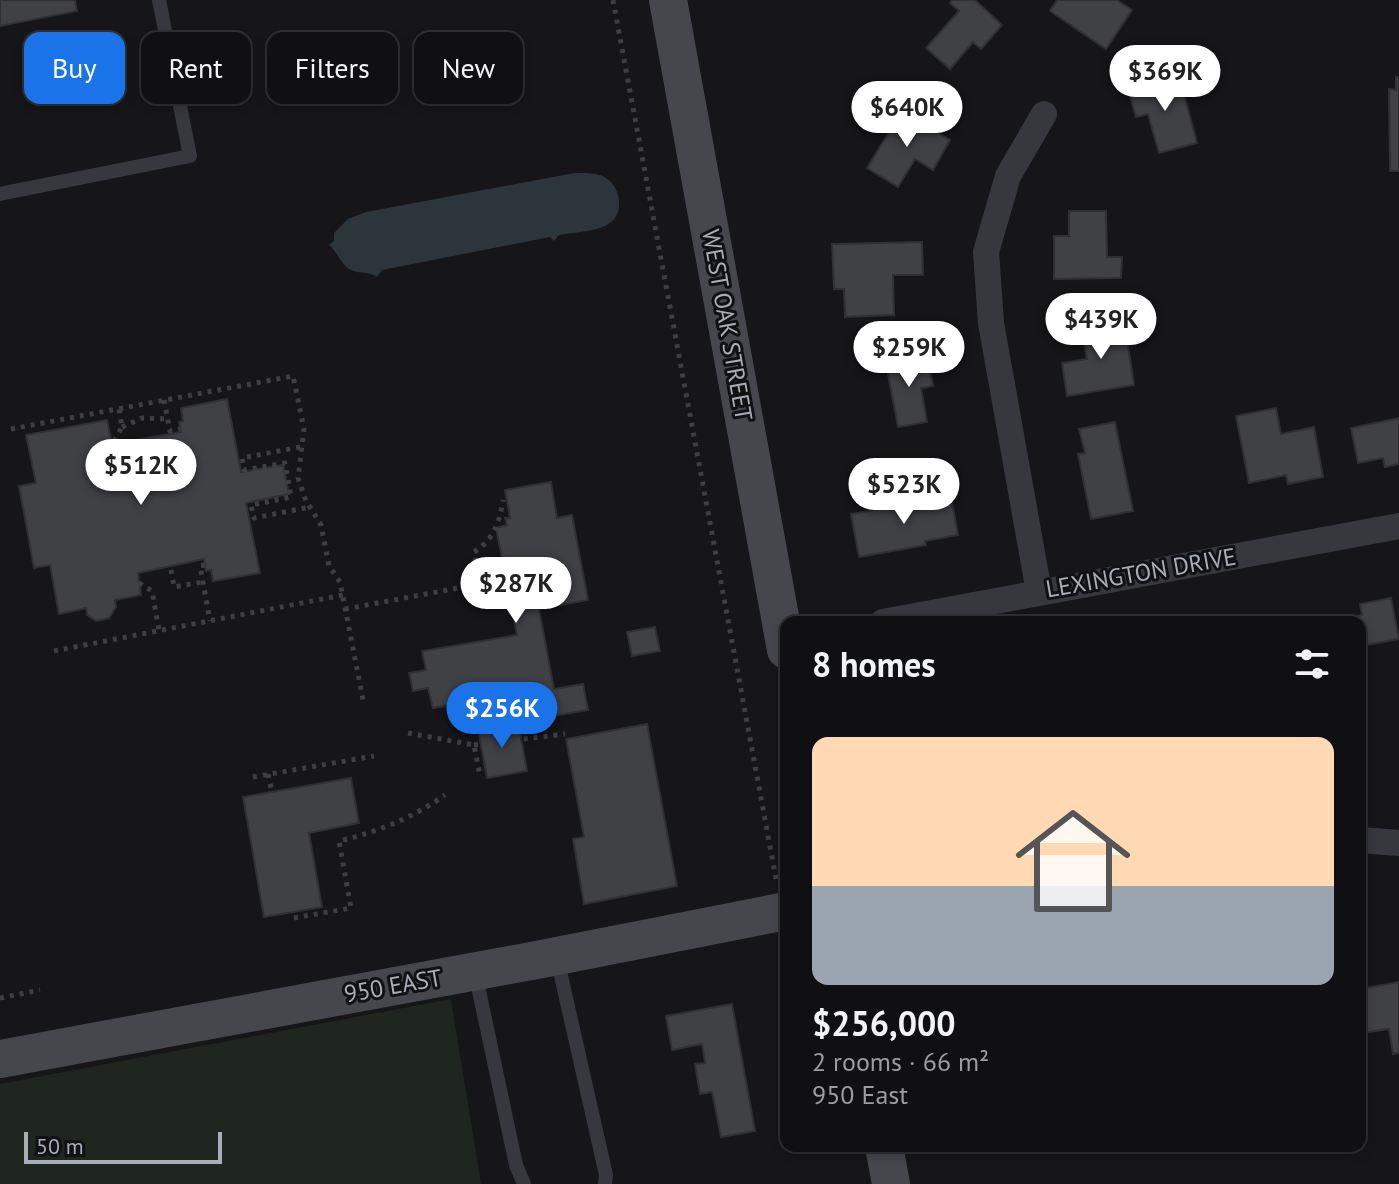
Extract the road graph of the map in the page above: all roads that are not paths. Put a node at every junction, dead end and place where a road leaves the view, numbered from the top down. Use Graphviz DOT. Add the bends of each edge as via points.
graph roads {
  1 [pos="159,0"];
  2 [pos="668,0"];
  3 [pos="1044,114"];
  4 [pos="0,194"];
  5 [pos="1399,526"];
  6 [pos="1039,592"];
  7 [pos="780,616"];
  8 [pos="914,616"];
  9 [pos="1366,840"];
  10 [pos="1399,843"];
  11 [pos="780,913"];
  12 [pos="556,957"];
  13 [pos="475,972"];
  14 [pos="0,1059"];
  15 [pos="885,1152"];
  16 [pos="524,1184"];
  17 [pos="605,1184"];
  18 [pos="891,1184"];
  1 -- 4 [label="lane" via="190,156"];
  2 -- 7 [label="street, WEST OAK STREET"];
  3 -- 6 [label="street" via="1008,176 986,252 991,323"];
  5 -- 6 [label="street, LEXINGTON DRIVE"];
  6 -- 8 [label="street, LEXINGTON DRIVE"];
  9 -- 10 [label="street"];
  11 -- 12 [label="street, 950 EAST"];
  12 -- 13 [label="street, 950 EAST"];
  12 -- 17 [label="lane"];
  13 -- 14 [label="street, 950 EAST"];
  13 -- 16 [label="lane"];
  15 -- 18 [label="street"];
}
